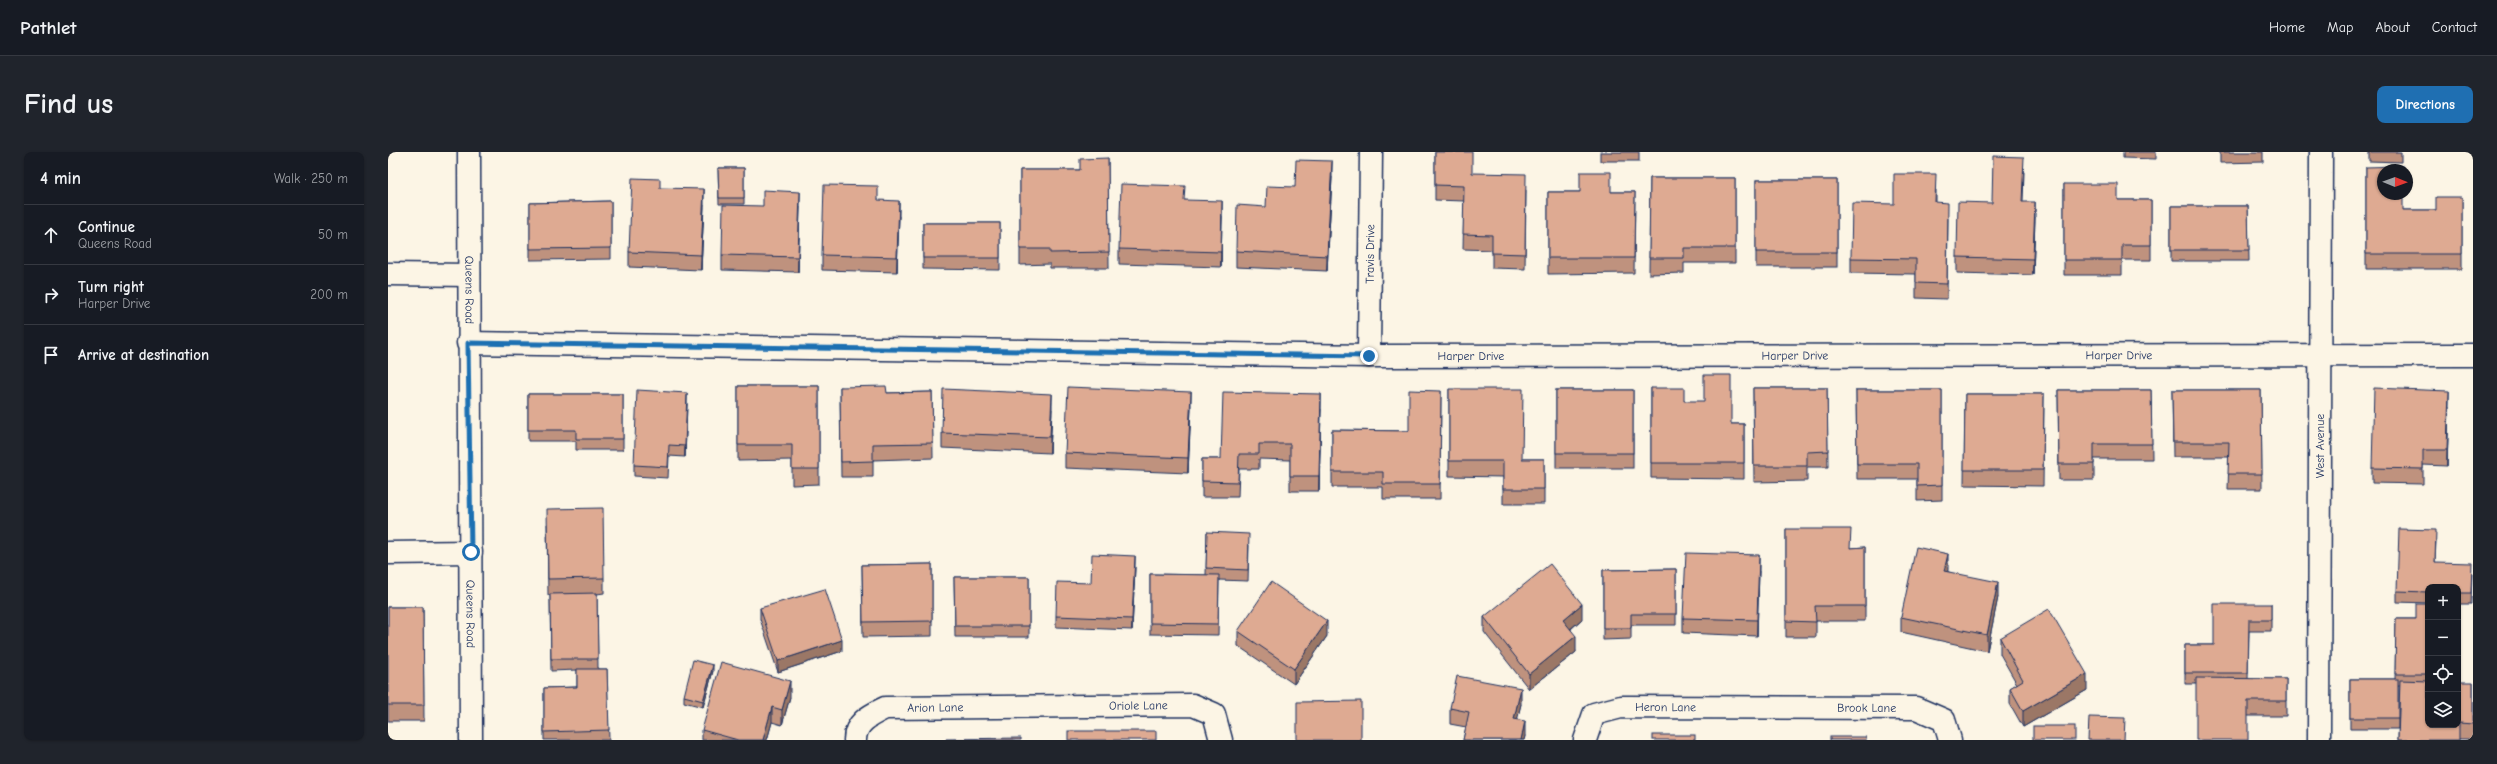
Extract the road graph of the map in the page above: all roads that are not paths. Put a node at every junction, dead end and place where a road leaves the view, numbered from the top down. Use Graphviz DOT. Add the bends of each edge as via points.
graph roads {
  1 [pos="469,152"];
  2 [pos="1371,152"];
  3 [pos="2321,152"];
  4 [pos="388,274"];
  5 [pos="469,275"];
  6 [pos="468,343"];
  7 [pos="2320,355"];
  8 [pos="2473,355"];
  9 [pos="1369,356"];
  10 [pos="471,552"];
  11 [pos="388,553"];
  12 [pos="1034,707"];
  13 [pos="1766,707"];
  14 [pos="471,740"];
  15 [pos="855,740"];
  16 [pos="1221,740"];
  17 [pos="1585,740"];
  18 [pos="1950,740"];
  19 [pos="2319,740"];
  1 -- 5 [label="street, Queens Road"];
  2 -- 9 [label="street, Travis Drive"];
  3 -- 7 [label="street, West Avenue"];
  4 -- 5 [label="street"];
  5 -- 6 [label="street, Queens Road"];
  6 -- 9 [label="street, Harper Drive"];
  6 -- 10 [label="street, Queens Road"];
  7 -- 8 [label="street, Harper Drive"];
  7 -- 9 [label="street, Harper Drive"];
  7 -- 19 [label="street, West Avenue"];
  10 -- 11 [label="street"];
  10 -- 14 [label="street, Queens Road"];
  12 -- 15 [label="street, Arion Lane" via="884,708 863,719"];
  12 -- 16 [label="street, Oriole Lane" via="1193,705 1214,714"];
  13 -- 17 [label="street, Heron Lane" via="1621,707 1594,714"];
  13 -- 18 [label="street, Brook Lane" via="1916,708 1944,720"];
}
